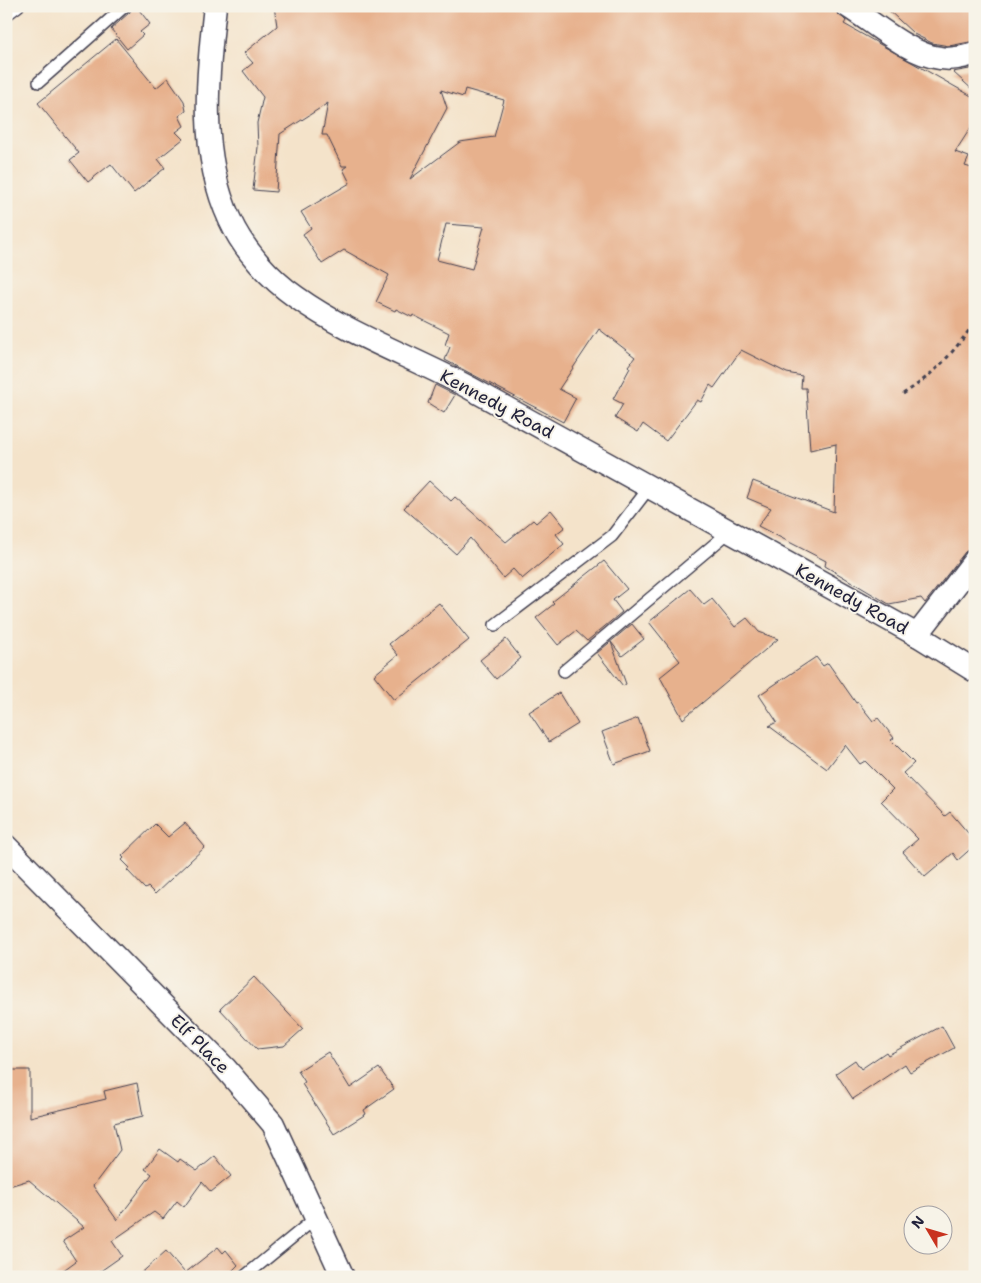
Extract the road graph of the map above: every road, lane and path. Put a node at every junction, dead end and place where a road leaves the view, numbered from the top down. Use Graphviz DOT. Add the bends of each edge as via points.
graph roads {
  1 [pos="18,6"];
  2 [pos="125,6"];
  3 [pos="215,6"];
  4 [pos="847,6"];
  5 [pos="6,16"];
  6 [pos="975,54"];
  7 [pos="38,82"];
  8 [pos="975,322"];
  9 [pos="903,394"];
  10 [pos="649,488"];
  11 [pos="730,532"];
  12 [pos="975,560"];
  13 [pos="495,625"];
  14 [pos="917,635"];
  15 [pos="564,671"];
  16 [pos="975,671"];
  17 [pos="6,846"];
  18 [pos="317,1217"];
  19 [pos="244,1277"];
  20 [pos="343,1277"];
  1 -- 5 [label="lane"];
  2 -- 7 [label="lane"];
  3 -- 10 [label="street, Kennedy Road" via="207,103 213,170 230,220 270,276 296,298 351,330 454,380"];
  4 -- 6 [label="street" via="929,56 952,59"];
  8 -- 9 [label="path" via="942,366"];
  10 -- 11 [label="street, Kennedy Road"];
  10 -- 13 [label="lane" via="612,536"];
  11 -- 14 [label="street, Kennedy Road"];
  11 -- 15 [label="lane"];
  12 -- 14 [label="street"];
  14 -- 16 [label="street, Kennedy Road"];
  17 -- 18 [label="street, Elf Place" via="255,1102 273,1124"];
  18 -- 19 [label="lane"];
  18 -- 20 [label="street, Elf Place"];
}
